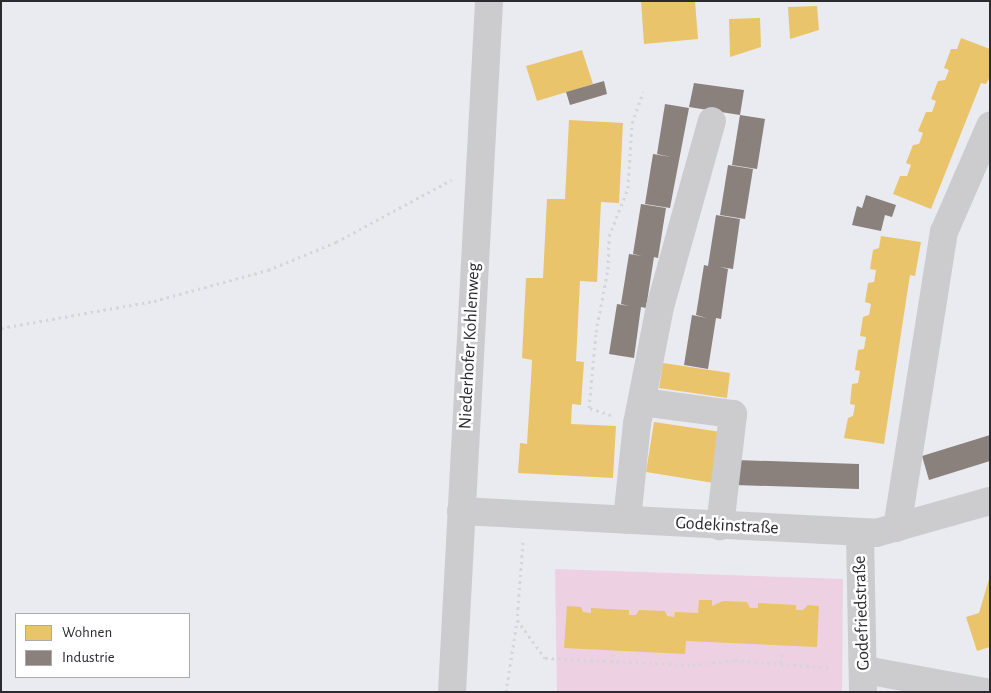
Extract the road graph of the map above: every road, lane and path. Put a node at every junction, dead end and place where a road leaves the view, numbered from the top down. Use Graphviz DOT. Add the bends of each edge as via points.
graph roads {
  1 [pos="488,1"];
  2 [pos="643,92"];
  3 [pos="712,121"];
  4 [pos="990,126"];
  5 [pos="480,164"];
  6 [pos="1,328"];
  7 [pos="640,413"];
  8 [pos="990,501"];
  9 [pos="460,511"];
  10 [pos="526,514"];
  11 [pos="627,520"];
  12 [pos="720,526"];
  13 [pos="896,528"];
  14 [pos="860,534"];
  15 [pos="517,620"];
  16 [pos="782,653"];
  17 [pos="613,654"];
  18 [pos="612,663"];
  19 [pos="781,663"];
  20 [pos="864,681"];
  21 [pos="452,692"];
  22 [pos="506,692"];
  23 [pos="985,692"];
  1 -- 5 [label="street, Niederhofer Kohlenweg"];
  2 -- 7 [label="path" via="632,123 628,188 609,236 608,269 596,332 589,408"];
  3 -- 7 [label="street" via="660,307"];
  4 -- 13 [label="street" via="944,232"];
  5 -- 6 [label="path" via="336,242 268,270 154,301"];
  5 -- 9 [label="street, Niederhofer Kohlenweg"];
  7 -- 11 [label="street"];
  7 -- 12 [label="street" via="732,414"];
  8 -- 13 [label="street, Godekinstraße"];
  9 -- 10 [label="street, Godekinstraße"];
  9 -- 21 [label="street, Niederhofer Kohlenweg"];
  10 -- 11 [label="street, Godekinstraße"];
  10 -- 15 [label="path"];
  11 -- 12 [label="street, Godekinstraße"];
  12 -- 14 [label="street, Godekinstraße"];
  13 -- 14 [label="street, Godekinstraße"];
  14 -- 20 [label="street, Godefriedstraße"];
  15 -- 18 [label="path" via="545,658"];
  15 -- 22 [label="path"];
  16 -- 19 [label="path"];
  17 -- 18 [label="path"];
  18 -- 19 [label="path" via="693,665 735,660"];
  19 -- 20 [label="path"];
  20 -- 23 [label="street"];
}
